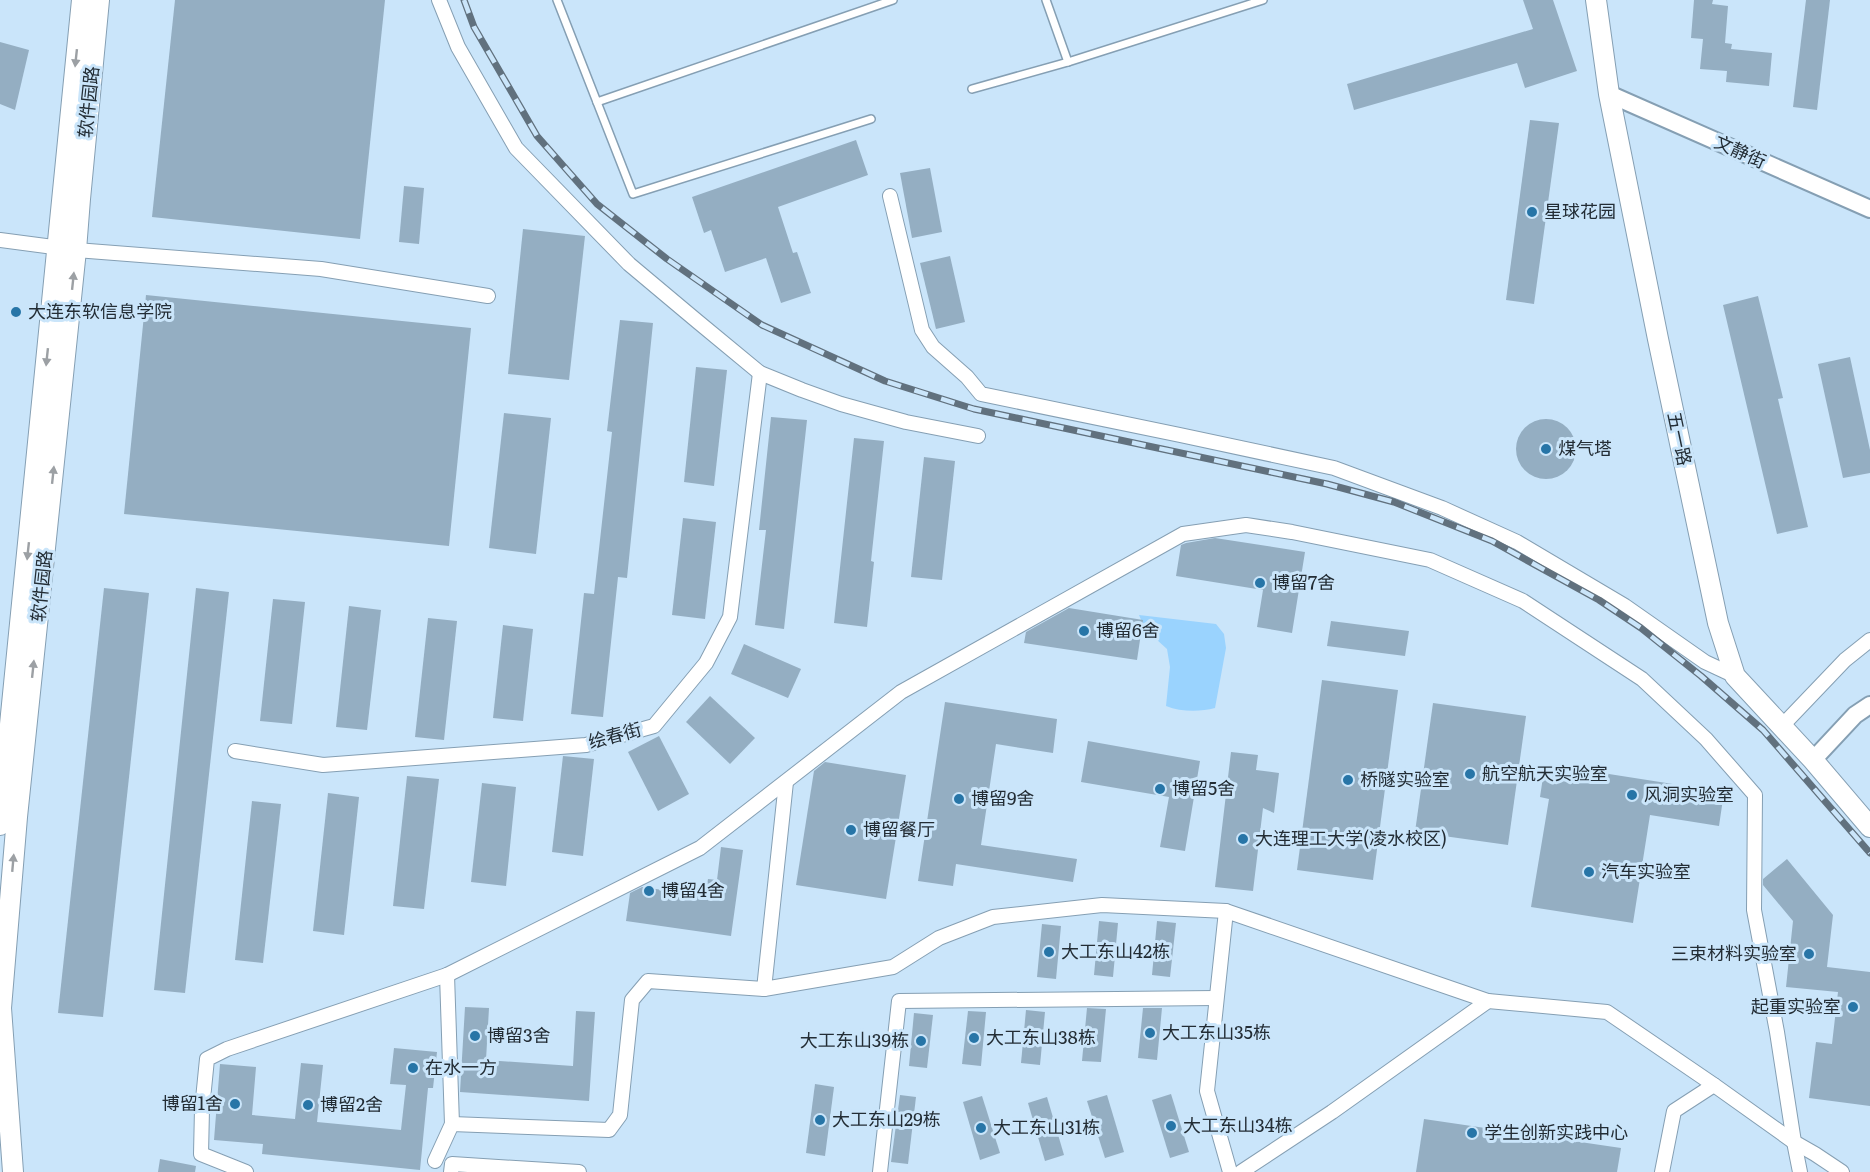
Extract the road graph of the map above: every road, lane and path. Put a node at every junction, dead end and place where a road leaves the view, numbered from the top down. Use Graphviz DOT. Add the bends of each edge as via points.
graph roads {
  1 [pos="82,0"];
  2 [pos="99,0"];
  3 [pos="439,0"];
  4 [pos="557,0"];
  5 [pos="893,0"];
  6 [pos="1046,0"];
  7 [pos="1263,0"];
  8 [pos="1596,0"];
  9 [pos="1068,62"];
  10 [pos="972,89"];
  11 [pos="1610,94"];
  12 [pos="597,102"];
  13 [pos="871,119"];
  14 [pos="890,196"];
  15 [pos="1870,208"];
  16 [pos="0,240"];
  17 [pos="67,248"];
  18 [pos="488,296"];
  19 [pos="760,373"];
  20 [pos="978,436"];
  21 [pos="1870,640"];
  22 [pos="1735,676"];
  23 [pos="1870,705"];
  24 [pos="1782,726"];
  25 [pos="235,751"];
  26 [pos="1813,760"];
  27 [pos="786,782"];
  28 [pos="0,825"];
  29 [pos="1870,827"];
  30 [pos="1226,911"];
  31 [pos="447,975"];
  32 [pos="764,989"];
  33 [pos="1216,998"];
  34 [pos="1488,1001"];
  35 [pos="1714,1085"];
  36 [pos="452,1124"];
  37 [pos="1794,1142"];
  38 [pos="435,1161"];
  39 [pos="13,1172"];
  40 [pos="246,1172"];
  41 [pos="451,1172"];
  42 [pos="579,1172"];
  43 [pos="880,1172"];
  44 [pos="1230,1172"];
  45 [pos="1241,1172"];
  46 [pos="1662,1172"];
  47 [pos="1800,1172"];
  48 [pos="1842,1172"];
  1 -- 17 [label="main road, 软件园路, one-way"];
  2 -- 17 [label="main road, 软件园路" via="80,199"];
  3 -- 19 [label="street" via="458,47 516,148 629,264"];
  4 -- 12 [label="lane"];
  5 -- 12 [label="lane"];
  6 -- 9 [label="lane"];
  7 -- 9 [label="lane"];
  8 -- 11 [label="main road, 五一路"];
  9 -- 10 [label="lane"];
  11 -- 15 [label="street, 文静街"];
  11 -- 22 [label="main road, 五一路" via="1718,623"];
  12 -- 13 [label="lane" via="633,194"];
  14 -- 22 [label="street" via="922,330 933,347 981,394 1334,468 1442,508 1517,542 1625,606 1705,662"];
  16 -- 17 [label="street"];
  17 -- 18 [label="street" via="321,269"];
  17 -- 28 [label="main road, 软件园路, one-way"];
  39 -- 17 [label="main road, 软件园路, one-way" via="0,1008"];
  19 -- 20 [label="street" via="841,404"];
  19 -- 25 [label="street, 绘春街" via="730,617 706,663 654,726 586,745 323,765"];
  21 -- 24 [label="street" via="1845,660"];
  22 -- 24 [label="main road, 五一路"];
  23 -- 26 [label="street"];
  24 -- 26 [label="main road, 五一路"];
  26 -- 29 [label="main road, 五一路"];
  27 -- 31 [label="street" via="700,848"];
  27 -- 32 [label="street"];
  27 -- 37 [label="street" via="901,693 1183,534 1246,525 1430,560 1523,601 1642,679 1706,739 1755,795 1754,910"];
  30 -- 32 [label="street" via="1102,905 993,917 939,938 892,967"];
  30 -- 33 [label="street"];
  30 -- 34 [label="street"];
  31 -- 36 [label="street"];
  31 -- 40 [label="street" via="207,1059 201,1154"];
  32 -- 36 [label="street" via="648,981 632,1000 620,1115 609,1130"];
  33 -- 43 [label="street" via="899,1001"];
  33 -- 44 [label="street" via="1207,1091"];
  34 -- 35 [label="street" via="1607,1012"];
  34 -- 45 [label="street"];
  35 -- 37 [label="street"];
  35 -- 46 [label="street" via="1674,1111"];
  36 -- 38 [label="street"];
  37 -- 47 [label="street"];
  37 -- 48 [label="street"];
  41 -- 42 [label="street" via="452,1164"];
}
